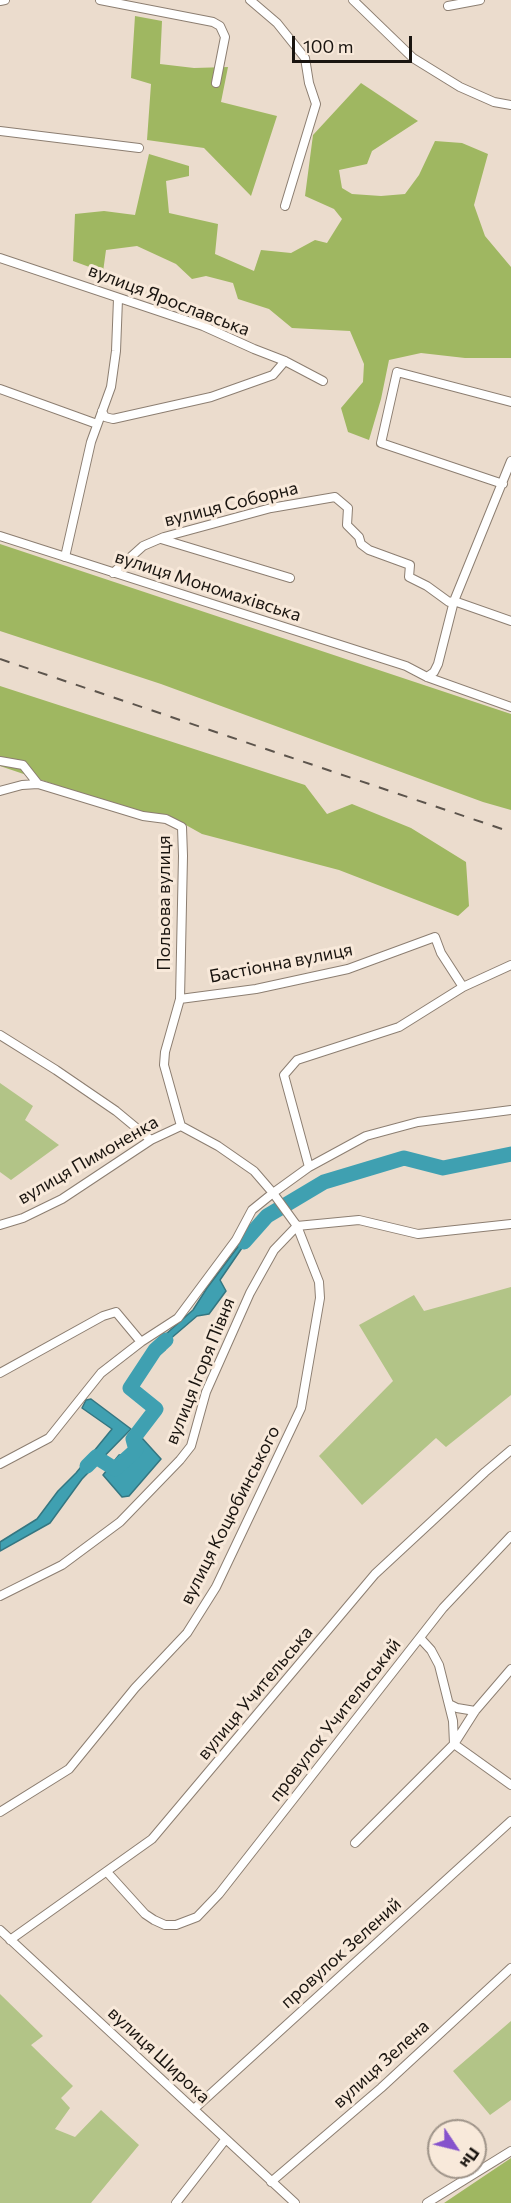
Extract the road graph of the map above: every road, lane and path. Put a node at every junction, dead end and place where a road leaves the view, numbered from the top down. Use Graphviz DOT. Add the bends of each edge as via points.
graph roads {
  1 [pos="5,0"];
  2 [pos="100,0"];
  3 [pos="250,0"];
  4 [pos="353,0"];
  5 [pos="480,0"];
  6 [pos="0,1"];
  7 [pos="117,2"];
  8 [pos="448,6"];
  9 [pos="216,83"];
  10 [pos="511,105"];
  11 [pos="0,131"];
  12 [pos="139,148"];
  13 [pos="285,206"];
  14 [pos="0,258"];
  15 [pos="118,299"];
  16 [pos="285,361"];
  17 [pos="323,381"];
  18 [pos="0,389"];
  19 [pos="511,402"];
  20 [pos="102,411"];
  21 [pos="97,424"];
  22 [pos="511,461"];
  23 [pos="503,484"];
  24 [pos="0,536"];
  25 [pos="160,539"];
  26 [pos="65,557"];
  27 [pos="112,573"];
  28 [pos="290,578"];
  29 [pos="454,601"];
  30 [pos="511,621"];
  31 [pos="438,664"];
  32 [pos="427,677"];
  33 [pos="448,684"];
  34 [pos="511,707"];
  35 [pos="0,761"];
  36 [pos="38,784"];
  37 [pos="0,792"];
  38 [pos="511,964"];
  39 [pos="463,987"];
  40 [pos="180,999"];
  41 [pos="0,1035"];
  42 [pos="511,1110"];
  43 [pos="180,1126"];
  44 [pos="151,1140"];
  45 [pos="309,1167"];
  46 [pos="273,1194"];
  47 [pos="511,1224"];
  48 [pos="0,1225"];
  49 [pos="297,1226"];
  50 [pos="141,1342"];
  51 [pos="0,1373"];
  52 [pos="511,1450"];
  53 [pos="0,1464"];
  54 [pos="511,1536"];
  55 [pos="0,1596"];
  56 [pos="420,1638"];
  57 [pos="511,1669"];
  58 [pos="449,1704"];
  59 [pos="475,1711"];
  60 [pos="454,1744"];
  61 [pos="511,1785"];
  62 [pos="0,1812"];
  63 [pos="511,1821"];
  64 [pos="355,1843"];
  65 [pos="107,1872"];
  66 [pos="0,1930"];
  67 [pos="10,1940"];
  68 [pos="511,1968"];
  69 [pos="194,2109"];
  70 [pos="225,2140"];
  71 [pos="511,2151"];
  72 [pos="271,2182"];
  73 [pos="176,2203"];
  74 [pos="295,2203"];
  75 [pos="427,2203"];
  1 -- 6 [label="street"];
  2 -- 7 [label="street"];
  3 -- 13 [label="street" via="277,23 305,58 316,104"];
  4 -- 10 [label="street" via="413,58 460,87"];
  5 -- 8 [label="street"];
  7 -- 9 [label="street" via="220,26 225,37"];
  11 -- 12 [label="street"];
  14 -- 15 [label="street, вулиця Ярославська"];
  15 -- 16 [label="street, вулиця Ярославська" via="203,326"];
  15 -- 20 [label="street" via="111,387"];
  16 -- 17 [label="street, вулиця Ярославська"];
  16 -- 20 [label="street" via="273,375 211,397 113,419 105,417"];
  18 -- 21 [label="street"];
  19 -- 23 [label="street" via="397,372 381,443"];
  20 -- 21 [label="street"];
  21 -- 26 [label="street"];
  22 -- 23 [label="street"];
  23 -- 29 [label="street"];
  24 -- 26 [label="street, вулиця Мономахівська"];
  25 -- 27 [label="street, вулиця Соборна" via="143,546"];
  25 -- 28 [label="street"];
  25 -- 29 [label="street, вулиця Соборна" via="271,508 335,498 348,508 347,525 361,544 410,564 409,577 449,602"];
  26 -- 27 [label="street, вулиця Мономахівська"];
  27 -- 32 [label="street, вулиця Мономахівська" via="406,666"];
  29 -- 30 [label="street"];
  29 -- 31 [label="street"];
  31 -- 32 [label="street"];
  31 -- 33 [label="street" via="440,675"];
  32 -- 33 [label="street, вулиця Мономахівська"];
  33 -- 34 [label="street, вулиця Мономахівська"];
  35 -- 36 [label="street" via="23,765"];
  36 -- 37 [label="street, Польова вулиця"];
  36 -- 40 [label="street, Польова вулиця" via="133,814 166,819 182,827"];
  38 -- 39 [label="street"];
  39 -- 40 [label="street, Бастіонна вулиця" via="435,937 348,969 256,989"];
  39 -- 45 [label="street" via="399,1027 297,1060 284,1075"];
  40 -- 43 [label="street, Польова вулиця" via="164,1065"];
  41 -- 44 [label="street" via="116,1111"];
  42 -- 45 [label="street" via="418,1122 366,1136"];
  43 -- 44 [label="street, вулиця Пимоненка"];
  43 -- 46 [label="street, вулиця Пимоненка" via="254,1171"];
  44 -- 48 [label="street, вулиця Пимоненка" via="62,1199"];
  45 -- 46 [label="street"];
  46 -- 49 [label="street, вулиця Пимоненка"];
  46 -- 50 [label="street" via="252,1210 237,1240 178,1318"];
  47 -- 49 [label="street" via="418,1234 359,1220"];
  49 -- 55 [label="street, вулиця Ігоря Півня" via="274,1250 250,1293 206,1392 191,1446 180,1460 120,1522 62,1565"];
  49 -- 62 [label="street, вулиця Коцюбинського" via="319,1282 320,1298 305,1391 274,1469 216,1587 187,1633 135,1688 69,1769"];
  50 -- 51 [label="street" via="116,1312"];
  50 -- 53 [label="street" via="102,1373 49,1438"];
  52 -- 65 [label="street, вулиця Учительська" via="375,1574 152,1839"];
  54 -- 56 [label="street, провулок Учительський"];
  56 -- 58 [label="street" via="439,1665"];
  56 -- 65 [label="street, провулок Учительський" via="197,1917 165,1925 154,1920"];
  57 -- 59 [label="street"];
  58 -- 59 [label="street"];
  58 -- 60 [label="street"];
  59 -- 60 [label="street"];
  60 -- 61 [label="street"];
  60 -- 64 [label="street"];
  63 -- 69 [label="street, провулок Зелений"];
  65 -- 67 [label="street, вулиця Учительська"];
  66 -- 67 [label="street, вулиця Широка"];
  67 -- 69 [label="street, вулиця Широка"];
  68 -- 72 [label="street, вулиця Зелена" via="381,2088"];
  69 -- 70 [label="street, вулиця Широка"];
  70 -- 72 [label="street, вулиця Широка"];
  70 -- 73 [label="street"];
  71 -- 75 [label="street"];
  72 -- 74 [label="street, вулиця Широка"];
}
